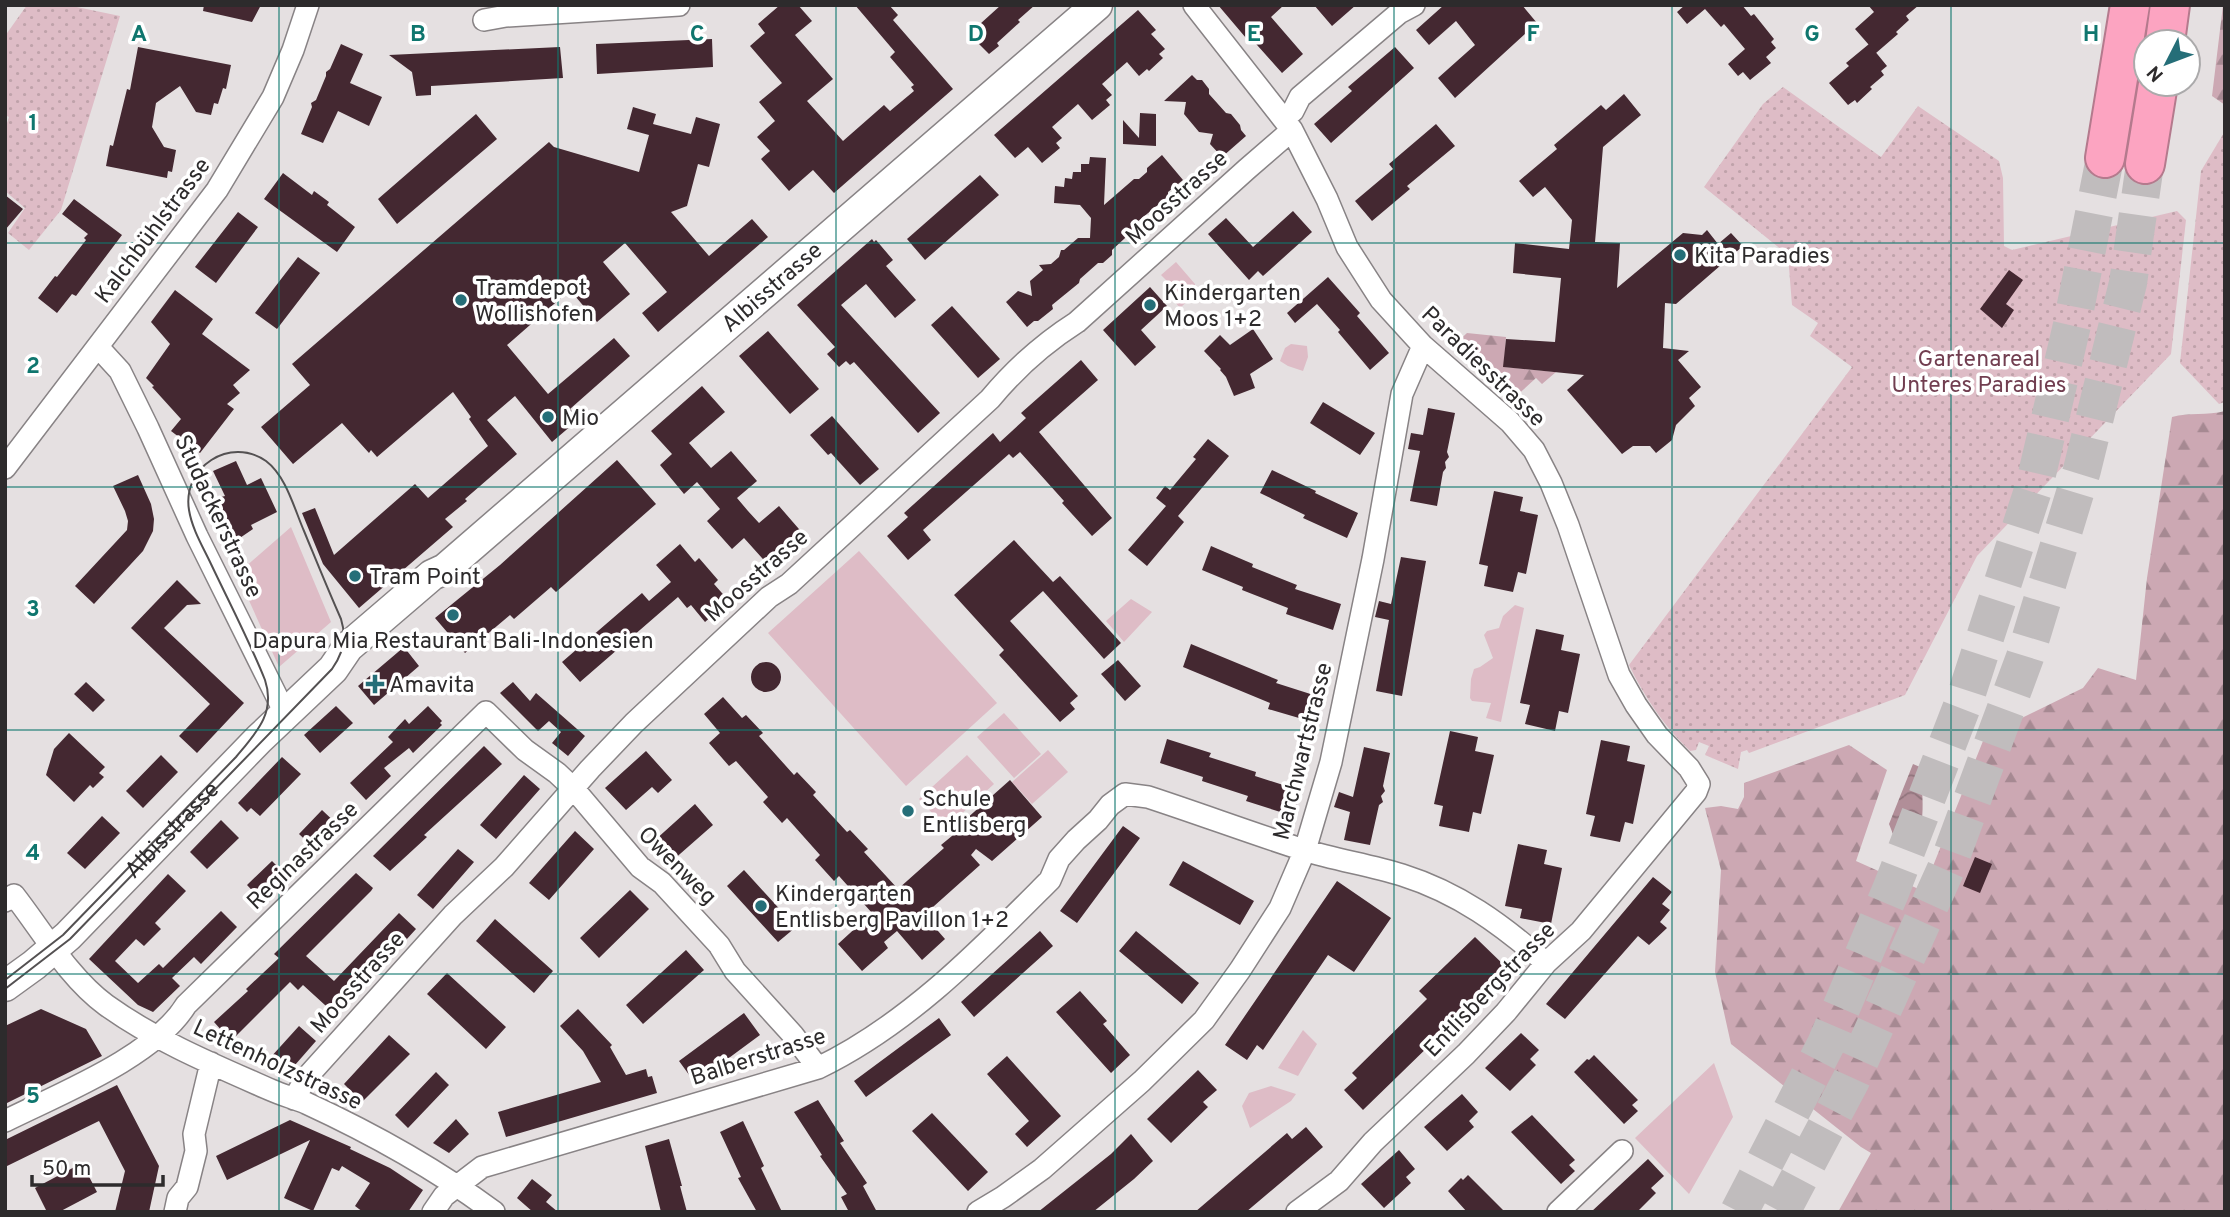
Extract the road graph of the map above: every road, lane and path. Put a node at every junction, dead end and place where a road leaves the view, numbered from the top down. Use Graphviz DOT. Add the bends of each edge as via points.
graph roads {
  1 [pos="308,5"];
  2 [pos="679,5"];
  3 [pos="1097,5"];
  4 [pos="1194,5"];
  5 [pos="1414,5"];
  6 [pos="2130,5"];
  7 [pos="2170,5"];
  8 [pos="484,20"];
  9 [pos="2167,28"];
  10 [pos="2156,98"];
  11 [pos="1288,125"];
  12 [pos="2105,158"];
  13 [pos="2145,164"];
  14 [pos="1423,346"];
  15 [pos="98,347"];
  16 [pos="5,468"];
  17 [pos="486,712"];
  18 [pos="285,713"];
  19 [pos="1699,784"];
  20 [pos="573,789"];
  21 [pos="1305,850"];
  22 [pos="5,901"];
  23 [pos="54,948"];
  24 [pos="1546,963"];
  25 [pos="5,986"];
  26 [pos="157,1037"];
  27 [pos="211,1063"];
  28 [pos="818,1068"];
  29 [pos="294,1099"];
  30 [pos="5,1121"];
  31 [pos="1622,1151"];
  32 [pos="457,1185"];
  33 [pos="175,1212"];
  34 [pos="433,1212"];
  35 [pos="494,1212"];
  36 [pos="978,1212"];
  37 [pos="1297,1212"];
  38 [pos="1558,1212"];
  1 -- 15 [label="street, Kalchbühlstrasse" via="273,97 248,140 217,190"];
  2 -- 8 [label="street"];
  3 -- 18 [label="main road, Albisstrasse" via="445,569 348,647 333,669"];
  4 -- 11 [label="street, Paradiesstrasse"];
  5 -- 11 [label="street, Moosstrasse" via="1300,97"];
  6 -- 12 [label="highway"];
  7 -- 9 [label="highway"];
  10 -- 13 [label="highway"];
  11 -- 14 [label="street, Paradiesstrasse" via="1347,247 1381,300"];
  11 -- 20 [label="street, Moosstrasse" via="1237,177 1009,377 866,514 725,637 634,723"];
  14 -- 19 [label="street, Paradiesstrasse" via="1510,422 1534,450 1569,525 1619,675 1657,735"];
  14 -- 21 [label="street, Marchwartstrasse" via="1402,394 1331,762"];
  15 -- 16 [label="street, Kalchbühlstrasse"];
  15 -- 18 [label="street, Studackerstrasse" via="120,371"];
  17 -- 20 [label="street, Owenweg"];
  17 -- 26 [label="street, Reginastrasse"];
  18 -- 23 [label="main road, Albisstrasse"];
  19 -- 24 [label="street, Entlisbergstrasse" via="1581,930"];
  20 -- 28 [label="street, Owenweg" via="640,867 662,883 719,945 734,971"];
  20 -- 29 [label="street, Moosstrasse" via="306,1078"];
  21 -- 24 [label="street" via="1401,874 1456,898 1505,928"];
  21 -- 28 [label="street, Balberstrasse" via="1148,797 1125,794 1059,859 1050,880 943,984 880,1032"];
  21 -- 36 [label="street, Marchwartstrasse" via="1280,908 1204,1020 1042,1169"];
  22 -- 23 [label="street, Lettenholzstrasse" via="14,895"];
  23 -- 25 [label="main road, Albisstrasse"];
  23 -- 26 [label="street, Lettenholzstrasse" via="104,1003"];
  24 -- 37 [label="street, Entlisbergstrasse" via="1506,1012 1339,1181"];
  26 -- 27 [label="street, Lettenholzstrasse"];
  26 -- 30 [label="street, Reginastrasse" via="96,1076"];
  27 -- 29 [label="street, Lettenholzstrasse"];
  27 -- 33 [label="street" via="194,1134 196,1151"];
  28 -- 32 [label="street, Balberstrasse" via="482,1167"];
  29 -- 32 [label="street, Lettenholzstrasse"];
  31 -- 38 [label="street"];
  32 -- 34 [label="street, Balberstrasse"];
  32 -- 35 [label="street, Lettenholzstrasse"];
}
